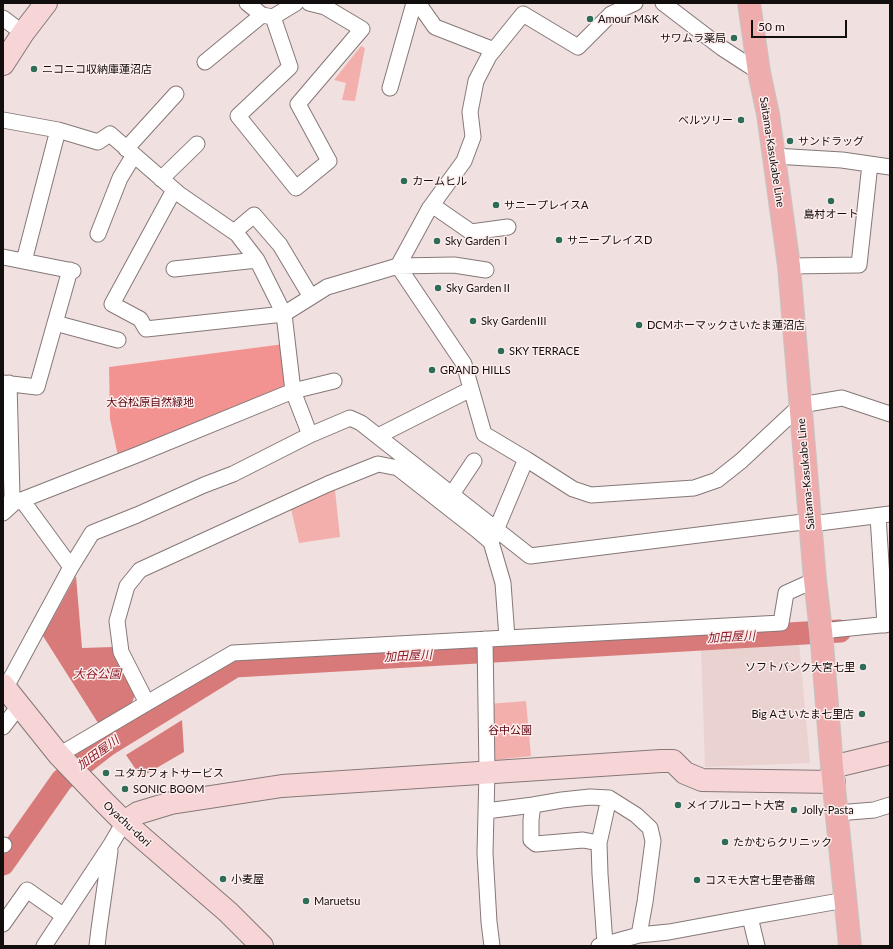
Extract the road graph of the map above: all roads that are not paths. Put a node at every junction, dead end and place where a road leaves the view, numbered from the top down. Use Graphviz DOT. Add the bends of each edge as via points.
graph roads {
  1 [pos="46,3"];
  2 [pos="247,3"];
  3 [pos="296,3"];
  4 [pos="309,3"];
  5 [pos="414,3"];
  6 [pos="418,3"];
  7 [pos="635,3"];
  8 [pos="663,3"];
  9 [pos="749,3"];
  10 [pos="267,16"];
  11 [pos="3,18"];
  12 [pos="23,33"];
  13 [pos="494,50"];
  14 [pos="205,62"];
  15 [pos="3,64"];
  16 [pos="760,72"];
  17 [pos="390,88"];
  18 [pos="176,94"];
  19 [pos="3,120"];
  20 [pos="58,130"];
  21 [pos="196,144"];
  22 [pos="130,152"];
  23 [pos="774,156"];
  24 [pos="870,164"];
  25 [pos="890,167"];
  26 [pos="162,179"];
  27 [pos="174,190"];
  28 [pos="432,205"];
  29 [pos="508,227"];
  30 [pos="234,232"];
  31 [pos="98,234"];
  32 [pos="3,257"];
  33 [pos="257,260"];
  34 [pos="24,261"];
  35 [pos="398,266"];
  36 [pos="789,266"];
  37 [pos="174,269"];
  38 [pos="486,270"];
  39 [pos="311,297"];
  40 [pos="284,314"];
  41 [pos="55,323"];
  42 [pos="118,340"];
  43 [pos="334,381"];
  44 [pos="6,383"];
  45 [pos="471,389"];
  46 [pos="293,391"];
  47 [pos="801,405"];
  48 [pos="890,414"];
  49 [pos="310,435"];
  50 [pos="378,436"];
  51 [pos="526,459"];
  52 [pos="474,461"];
  53 [pos="452,494"];
  54 [pos="12,506"];
  55 [pos="884,515"];
  56 [pos="810,524"];
  57 [pos="494,536"];
  58 [pos="71,567"];
  59 [pos="815,580"];
  60 [pos="887,624"];
  61 [pos="821,631"];
  62 [pos="506,638"];
  63 [pos="485,639"];
  64 [pos="4,687"];
  65 [pos="147,702"];
  66 [pos="19,706"];
  67 [pos="3,727"];
  68 [pos="890,753"];
  69 [pos="59,755"];
  70 [pos="487,772"];
  71 [pos="833,774"];
  72 [pos="609,798"];
  73 [pos="533,805"];
  74 [pos="890,806"];
  75 [pos="486,811"];
  76 [pos="837,813"];
  77 [pos="124,822"];
  78 [pos="599,843"];
  79 [pos="110,846"];
  80 [pos="845,900"];
  81 [pos="64,916"];
  82 [pos="750,916"];
  83 [pos="3,924"];
  84 [pos="639,935"];
  85 [pos="602,945"];
  86 [pos="44,946"];
  87 [pos="98,946"];
  88 [pos="262,946"];
  89 [pos="492,946"];
  90 [pos="757,946"];
  91 [pos="850,946"];
  1 -- 12 [label="street"];
  2 -- 10 [label="street"];
  3 -- 10 [label="street"];
  4 -- 10 [label="street" via="325,7 362,29 298,104 329,162 296,188 238,116 290,68"];
  5 -- 17 [label="street"];
  6 -- 13 [label="street" via="435,27"];
  7 -- 13 [label="street" via="611,14 578,46 523,14"];
  8 -- 16 [label="street" via="722,48"];
  9 -- 16 [label="main road, Saitama-Kasukabe Line"];
  10 -- 14 [label="street"];
  11 -- 12 [label="street"];
  12 -- 15 [label="street"];
  13 -- 28 [label="street" via="476,81 470,112 473,137 464,161"];
  16 -- 23 [label="main road, Saitama-Kasukabe Line"];
  18 -- 22 [label="street"];
  19 -- 20 [label="street"];
  20 -- 22 [label="street" via="98,142 110,134"];
  20 -- 34 [label="street"];
  21 -- 26 [label="street"];
  22 -- 26 [label="street"];
  22 -- 31 [label="street"];
  23 -- 24 [label="street"];
  23 -- 36 [label="main road, Saitama-Kasukabe Line"];
  24 -- 25 [label="street"];
  24 -- 36 [label="street" via="859,265"];
  26 -- 27 [label="street"];
  27 -- 30 [label="street"];
  27 -- 40 [label="street" via="112,304 140,320 146,329"];
  28 -- 29 [label="street" via="472,232"];
  28 -- 35 [label="street"];
  30 -- 33 [label="street"];
  30 -- 39 [label="street" via="254,215 280,245"];
  32 -- 34 [label="street"];
  33 -- 37 [label="street"];
  33 -- 40 [label="street"];
  34 -- 41 [label="street" via="71,270"];
  35 -- 38 [label="street" via="454,265"];
  35 -- 39 [label="street" via="327,287"];
  35 -- 45 [label="street" via="464,364"];
  36 -- 47 [label="main road, Saitama-Kasukabe Line"];
  39 -- 40 [label="street"];
  40 -- 46 [label="street"];
  41 -- 42 [label="street"];
  41 -- 44 [label="street" via="37,386"];
  43 -- 46 [label="street"];
  44 -- 54 [label="street"];
  45 -- 50 [label="street"];
  45 -- 51 [label="street" via="484,434"];
  46 -- 49 [label="street"];
  46 -- 54 [label="street"];
  47 -- 48 [label="street" via="842,398"];
  47 -- 51 [label="street" via="741,462 717,480 694,488 591,495 573,489"];
  47 -- 56 [label="main road, Saitama-Kasukabe Line"];
  49 -- 50 [label="street" via="350,418"];
  49 -- 58 [label="street" via="233,474 92,533"];
  50 -- 53 [label="street"];
  51 -- 57 [label="street"];
  52 -- 53 [label="street"];
  53 -- 57 [label="street"];
  54 -- 58 [label="street"];
  55 -- 56 [label="street"];
  55 -- 60 [label="street"];
  56 -- 57 [label="street" via="803,522 530,556"];
  56 -- 59 [label="main road, Saitama-Kasukabe Line"];
  57 -- 62 [label="street" via="503,583"];
  57 -- 65 [label="street" via="477,530 398,468 378,464 328,484 140,570 127,586 117,621 121,652"];
  58 -- 64 [label="street"];
  59 -- 61 [label="main road, Saitama-Kasukabe Line"];
  59 -- 62 [label="street" via="786,593 781,623"];
  60 -- 61 [label="street"];
  61 -- 71 [label="main road, Saitama-Kasukabe Line"];
  62 -- 63 [label="street"];
  63 -- 65 [label="street" via="233,653"];
  63 -- 70 [label="street"];
  64 -- 66 [label="street, Oyachu-dori"];
  65 -- 69 [label="street"];
  66 -- 67 [label="street"];
  66 -- 69 [label="street, Oyachu-dori"];
  68 -- 71 [label="street"];
  69 -- 77 [label="street, Oyachu-dori"];
  70 -- 71 [label="street" via="672,761 686,773 702,780"];
  70 -- 75 [label="street"];
  70 -- 77 [label="street" via="282,786 171,803 138,813"];
  71 -- 76 [label="main road, Saitama-Kasukabe Line"];
  72 -- 73 [label="street" via="583,798"];
  72 -- 78 [label="street"];
  72 -- 84 [label="street" via="636,815 650,828 653,841"];
  73 -- 75 [label="street"];
  73 -- 78 [label="street" via="531,840 536,844 583,840"];
  74 -- 76 [label="street"];
  75 -- 89 [label="street" via="485,853"];
  76 -- 80 [label="main road, Saitama-Kasukabe Line"];
  77 -- 79 [label="street"];
  77 -- 88 [label="street, Oyachu-dori" via="228,912"];
  78 -- 85 [label="street"];
  79 -- 81 [label="street"];
  79 -- 87 [label="street"];
  80 -- 82 [label="street"];
  80 -- 91 [label="main road, Saitama-Kasukabe Line"];
  81 -- 83 [label="street" via="26,890"];
  81 -- 86 [label="street"];
  82 -- 84 [label="street" via="669,932"];
  82 -- 90 [label="street"];
  84 -- 85 [label="street"];
}
